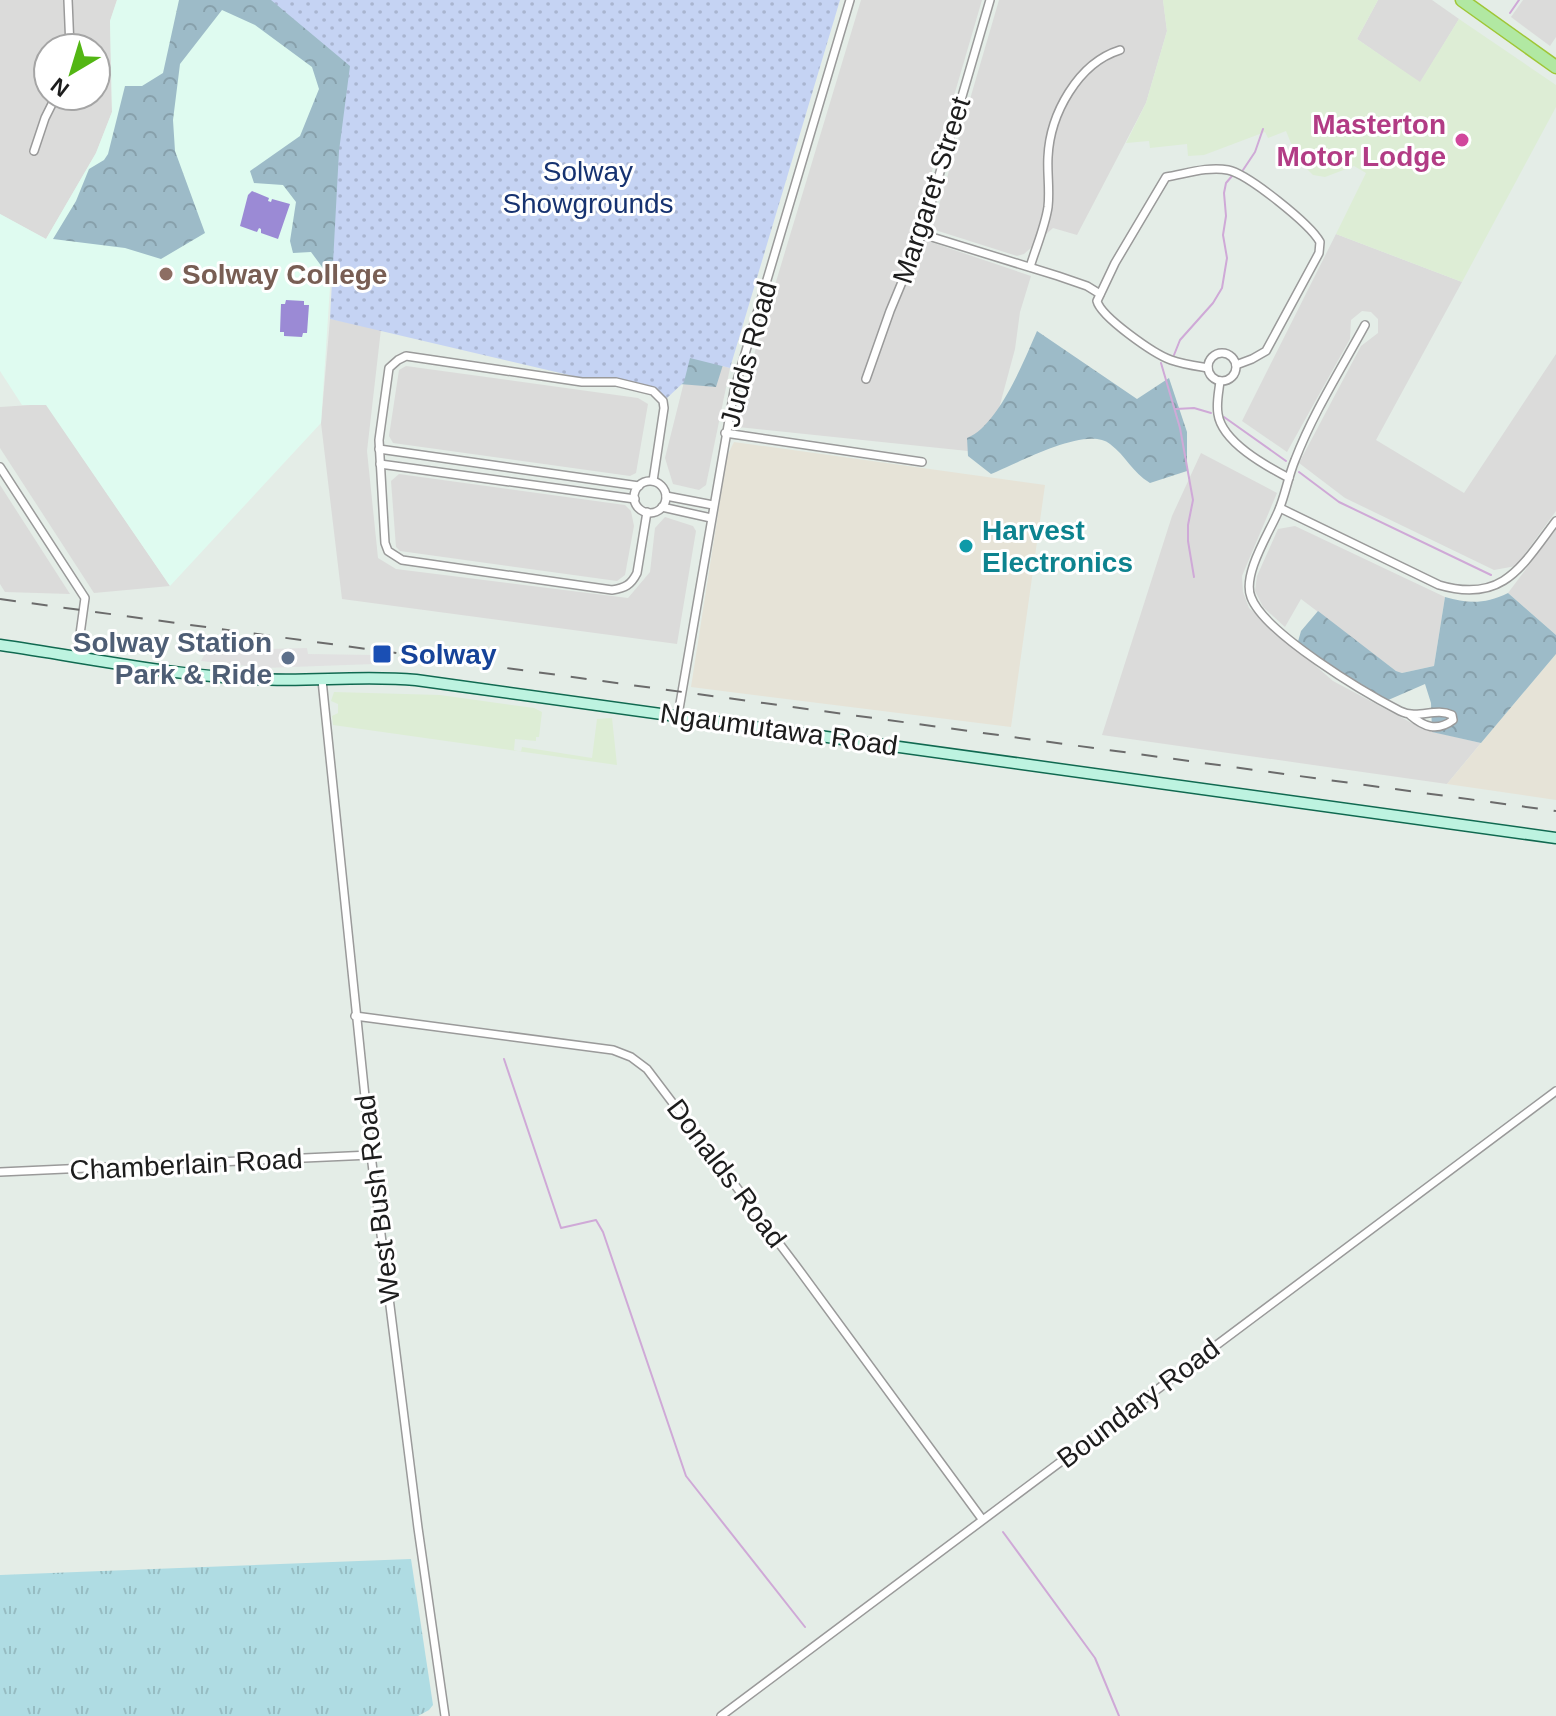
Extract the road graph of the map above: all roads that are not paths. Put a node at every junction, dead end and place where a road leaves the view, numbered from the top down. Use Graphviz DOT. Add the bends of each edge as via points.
graph roads {
  1 [pos="68,0"];
  2 [pos="850,0"];
  3 [pos="990,0"];
  4 [pos="1462,0"];
  5 [pos="69,32"];
  6 [pos="1120,50"];
  7 [pos="1556,67"];
  8 [pos="48,112"];
  9 [pos="34,151"];
  10 [pos="922,234"];
  11 [pos="1030,267"];
  12 [pos="1100,294"];
  13 [pos="1365,325"];
  14 [pos="1236,365"];
  15 [pos="1208,368"];
  16 [pos="866,379"];
  17 [pos="1220,381"];
  18 [pos="725,433"];
  19 [pos="379,449"];
  20 [pos="427,457"];
  21 [pos="922,462"];
  22 [pos="380,464"];
  23 [pos="494,465"];
  24 [pos="0,467"];
  25 [pos="426,468"];
  26 [pos="559,475"];
  27 [pos="492,478"];
  28 [pos="1289,478"];
  29 [pos="653,481"];
  30 [pos="639,486"];
  31 [pos="558,487"];
  32 [pos="666,496"];
  33 [pos="635,499"];
  34 [pos="713,505"];
  35 [pos="662,507"];
  36 [pos="1280,508"];
  37 [pos="647,512"];
  38 [pos="711,518"];
  39 [pos="1556,521"];
  40 [pos="0,645"];
  41 [pos="77,656"];
  42 [pos="322,680"];
  43 [pos="678,715"];
  44 [pos="1410,715"];
  45 [pos="1556,838"];
  46 [pos="355,1016"];
  47 [pos="1556,1091"];
  48 [pos="371,1155"];
  49 [pos="0,1172"];
  50 [pos="982,1519"];
  51 [pos="445,1716"];
  52 [pos="721,1716"];
  1 -- 5 [label="street"];
  2 -- 18 [label="street, Judds Road"];
  3 -- 10 [label="street, Margaret Street"];
  4 -- 7 [label="highway"];
  6 -- 11 [label="street" via="1103,55 1077,82 1051,129 1048,208"];
  8 -- 9 [label="street"];
  10 -- 11 [label="street"];
  10 -- 16 [label="street, Margaret Street"];
  11 -- 12 [label="street"];
  12 -- 14 [label="street" via="1166,177 1233,171 1305,223 1320,242 1274,339 1259,356"];
  12 -- 15 [label="street" via="1101,311 1150,349"];
  13 -- 28 [label="street"];
  14 -- 15 [label="street" via="1223,353 1210,359"];
  14 -- 17 [label="street" via="1232,377"];
  15 -- 17 [label="street"];
  17 -- 28 [label="street" via="1218,416 1225,431 1265,466"];
  18 -- 21 [label="street"];
  18 -- 34 [label="street, Judds Road"];
  19 -- 20 [label="street"];
  19 -- 22 [label="street"];
  19 -- 29 [label="street" via="389,368 406,356 653,391 664,408"];
  20 -- 23 [label="street"];
  20 -- 25 [label="street"];
  22 -- 25 [label="street"];
  22 -- 37 [label="street" via="385,543 402,560 612,590 634,580"];
  23 -- 26 [label="street"];
  23 -- 27 [label="street"];
  24 -- 41 [label="street" via="85,598"];
  25 -- 27 [label="street"];
  26 -- 30 [label="street"];
  26 -- 31 [label="street"];
  27 -- 31 [label="street"];
  28 -- 36 [label="street"];
  29 -- 30 [label="street"];
  29 -- 32 [label="street"];
  30 -- 33 [label="street"];
  31 -- 33 [label="street"];
  32 -- 34 [label="street"];
  32 -- 35 [label="street"];
  33 -- 37 [label="street"];
  34 -- 38 [label="street, Judds Road"];
  35 -- 37 [label="street"];
  35 -- 38 [label="street"];
  36 -- 39 [label="street" via="1461,592 1498,586 1515,574"];
  36 -- 44 [label="street" via="1248,586 1256,607 1323,665"];
  38 -- 43 [label="street, Judds Road"];
  40 -- 41 [label="main road, Ngaumutawa Road"];
  41 -- 42 [label="main road, Ngaumutawa Road" via="253,679"];
  42 -- 43 [label="main road, Ngaumutawa Road" via="404,679"];
  42 -- 46 [label="street, West Bush Road"];
  43 -- 45 [label="main road, Ngaumutawa Road"];
  44 -- 44 [label="street" via="1444,711 1453,720 1428,727"];
  46 -- 48 [label="street, West Bush Road"];
  46 -- 50 [label="street, Donalds Road" via="613,1050 647,1069"];
  47 -- 50 [label="street, Boundary Road"];
  48 -- 49 [label="street, Chamberlain Road"];
  48 -- 51 [label="street, West Bush Road"];
  50 -- 52 [label="street, Boundary Road"];
}
